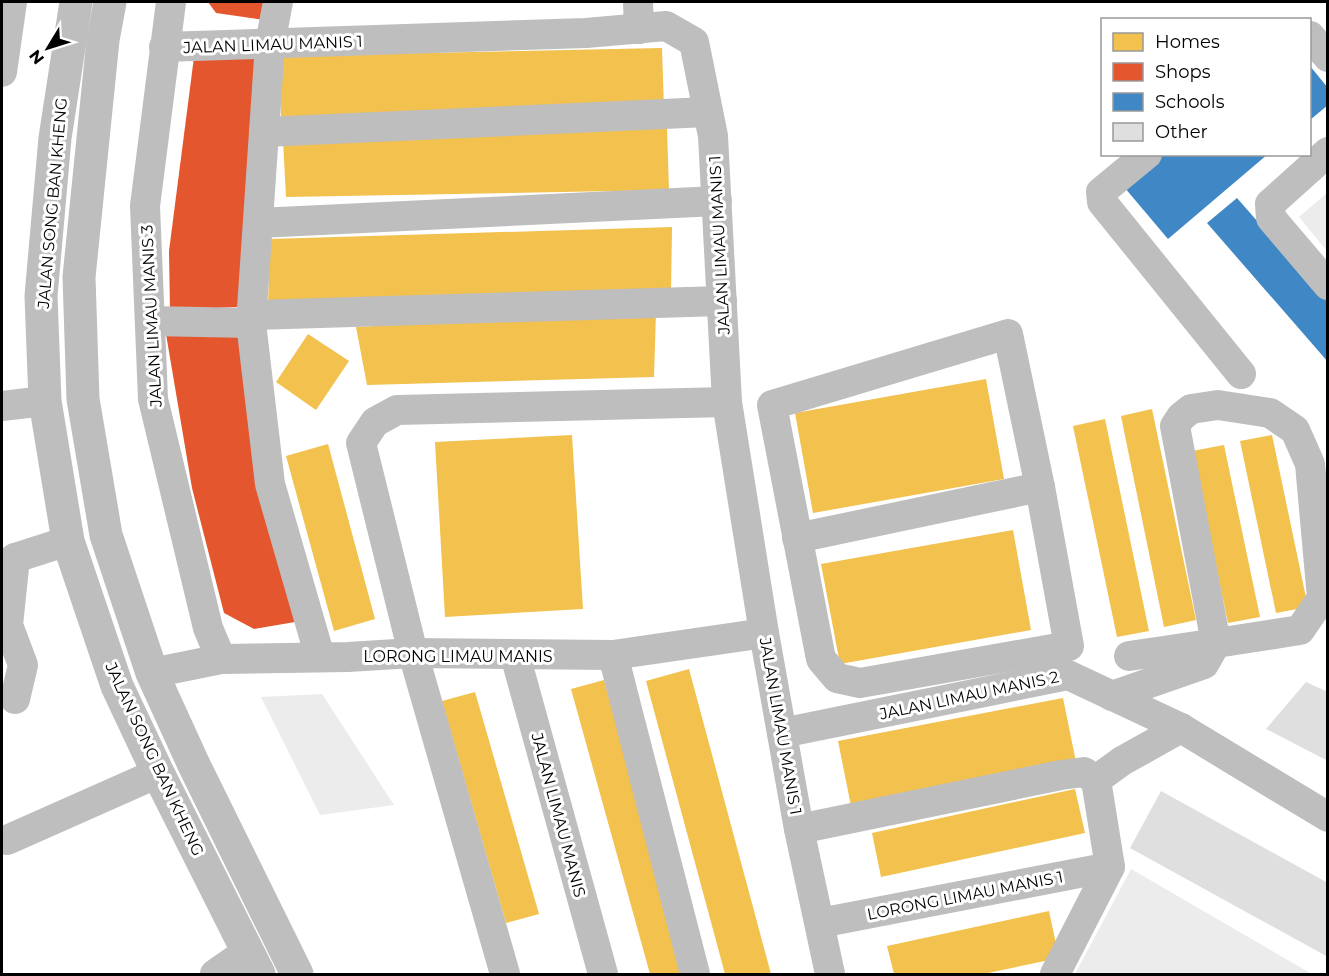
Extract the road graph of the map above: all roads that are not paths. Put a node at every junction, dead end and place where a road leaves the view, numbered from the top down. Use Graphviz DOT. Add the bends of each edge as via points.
graph roads {
  1 [pos="12,2"];
  2 [pos="76,2"];
  3 [pos="110,2"];
  4 [pos="171,2"];
  5 [pos="278,2"];
  6 [pos="638,15"];
  7 [pos="1311,37"];
  8 [pos="270,44"];
  9 [pos="164,47"];
  10 [pos="1328,57"];
  11 [pos="2,72"];
  12 [pos="708,112"];
  13 [pos="264,132"];
  14 [pos="1328,152"];
  15 [pos="1145,156"];
  16 [pos="717,201"];
  17 [pos="258,223"];
  18 [pos="1328,285"];
  19 [pos="722,301"];
  20 [pos="252,319"];
  21 [pos="150,321"];
  22 [pos="1241,374"];
  23 [pos="45,401"];
  24 [pos="771,405"];
  25 [pos="2,406"];
  26 [pos="729,410"];
  27 [pos="1040,488"];
  28 [pos="797,538"];
  29 [pos="68,541"];
  30 [pos="8,563"];
  31 [pos="764,633"];
  32 [pos="1216,643"];
  33 [pos="413,653"];
  34 [pos="514,655"];
  35 [pos="613,655"];
  36 [pos="1129,656"];
  37 [pos="320,657"];
  38 [pos="221,658"];
  39 [pos="152,673"];
  40 [pos="1112,696"];
  41 [pos="15,699"];
  42 [pos="1181,728"];
  43 [pos="782,733"];
  44 [pos="158,773"];
  45 [pos="1096,780"];
  46 [pos="1328,817"];
  47 [pos="799,829"];
  48 [pos="8,840"];
  49 [pos="1110,867"];
  50 [pos="820,923"];
  51 [pos="254,963"];
  52 [pos="215,975"];
  53 [pos="297,975"];
  54 [pos="505,975"];
  55 [pos="603,975"];
  56 [pos="695,975"];
  57 [pos="831,975"];
  58 [pos="1055,975"];
  1 -- 11 [label="street"];
  2 -- 23 [label="main road, JALAN SONG BAN KHENG" via="55,138 41,296"];
  3 -- 39 [label="main road, JALAN SONG BAN KHENG" via="79,277 83,399 106,535"];
  4 -- 9 [label="street, JALAN LIMAU MANIS 3"];
  5 -- 8 [label="street"];
  6 -- 8 [label="street, JALAN LIMAU MANIS 1" via="586,33"];
  6 -- 12 [label="street, JALAN LIMAU MANIS 1" via="694,42"];
  7 -- 10 [label="street"];
  8 -- 9 [label="street, JALAN LIMAU MANIS 1"];
  8 -- 13 [label="street"];
  9 -- 21 [label="street, JALAN LIMAU MANIS 3" via="145,206"];
  12 -- 13 [label="street"];
  12 -- 16 [label="street, JALAN LIMAU MANIS 1"];
  13 -- 17 [label="street"];
  14 -- 18 [label="street" via="1270,204 1271,218"];
  15 -- 22 [label="street" via="1101,192 1102,202"];
  16 -- 17 [label="street"];
  16 -- 19 [label="street, JALAN LIMAU MANIS 1"];
  17 -- 20 [label="street"];
  19 -- 20 [label="street"];
  19 -- 26 [label="street, JALAN LIMAU MANIS 1"];
  20 -- 21 [label="street"];
  20 -- 37 [label="street" via="270,484"];
  21 -- 38 [label="street, JALAN LIMAU MANIS 3" via="153,399 208,628"];
  23 -- 25 [label="street"];
  23 -- 29 [label="main road, JALAN SONG BAN KHENG"];
  24 -- 26 [label="street"];
  24 -- 27 [label="street" via="1008,334"];
  24 -- 28 [label="street"];
  26 -- 31 [label="street, JALAN LIMAU MANIS 1"];
  26 -- 33 [label="street" via="397,410 375,422 361,443"];
  27 -- 28 [label="street"];
  27 -- 28 [label="street" via="1069,646 860,683 837,678 821,659"];
  29 -- 30 [label="street"];
  29 -- 44 [label="main road, JALAN SONG BAN KHENG" via="117,686"];
  30 -- 41 [label="street" via="8,625 22,664"];
  31 -- 35 [label="street, LORONG LIMAU MANIS"];
  31 -- 43 [label="street, JALAN LIMAU MANIS 1"];
  32 -- 32 [label="street" via="1300,630 1322,598 1310,464 1295,430 1270,413 1218,405 1191,409 1175,426"];
  32 -- 36 [label="street"];
  32 -- 40 [label="street" via="1204,664"];
  33 -- 34 [label="street, LORONG LIMAU MANIS"];
  33 -- 37 [label="street, LORONG LIMAU MANIS"];
  33 -- 54 [label="street"];
  34 -- 35 [label="street, LORONG LIMAU MANIS"];
  34 -- 55 [label="street, JALAN LIMAU MANIS"];
  35 -- 56 [label="street"];
  37 -- 38 [label="street, LORONG LIMAU MANIS"];
  38 -- 39 [label="street, LORONG LIMAU MANIS"];
  39 -- 53 [label="main road, JALAN SONG BAN KHENG"];
  40 -- 42 [label="street, JALAN LIMAU MANIS 2"];
  40 -- 43 [label="street, JALAN LIMAU MANIS 2" via="1068,675"];
  42 -- 45 [label="street"];
  42 -- 46 [label="street, JALAN LIMAU MANIS 2"];
  43 -- 47 [label="street, JALAN LIMAU MANIS 1"];
  44 -- 48 [label="street"];
  44 -- 51 [label="main road, JALAN SONG BAN KHENG"];
  45 -- 47 [label="street" via="1084,772 1061,775"];
  45 -- 49 [label="street"];
  47 -- 50 [label="street, JALAN LIMAU MANIS 1"];
  49 -- 50 [label="street, LORONG LIMAU MANIS 1"];
  49 -- 58 [label="street"];
  50 -- 57 [label="street, JALAN LIMAU MANIS 1"];
  51 -- 52 [label="street"];
}
